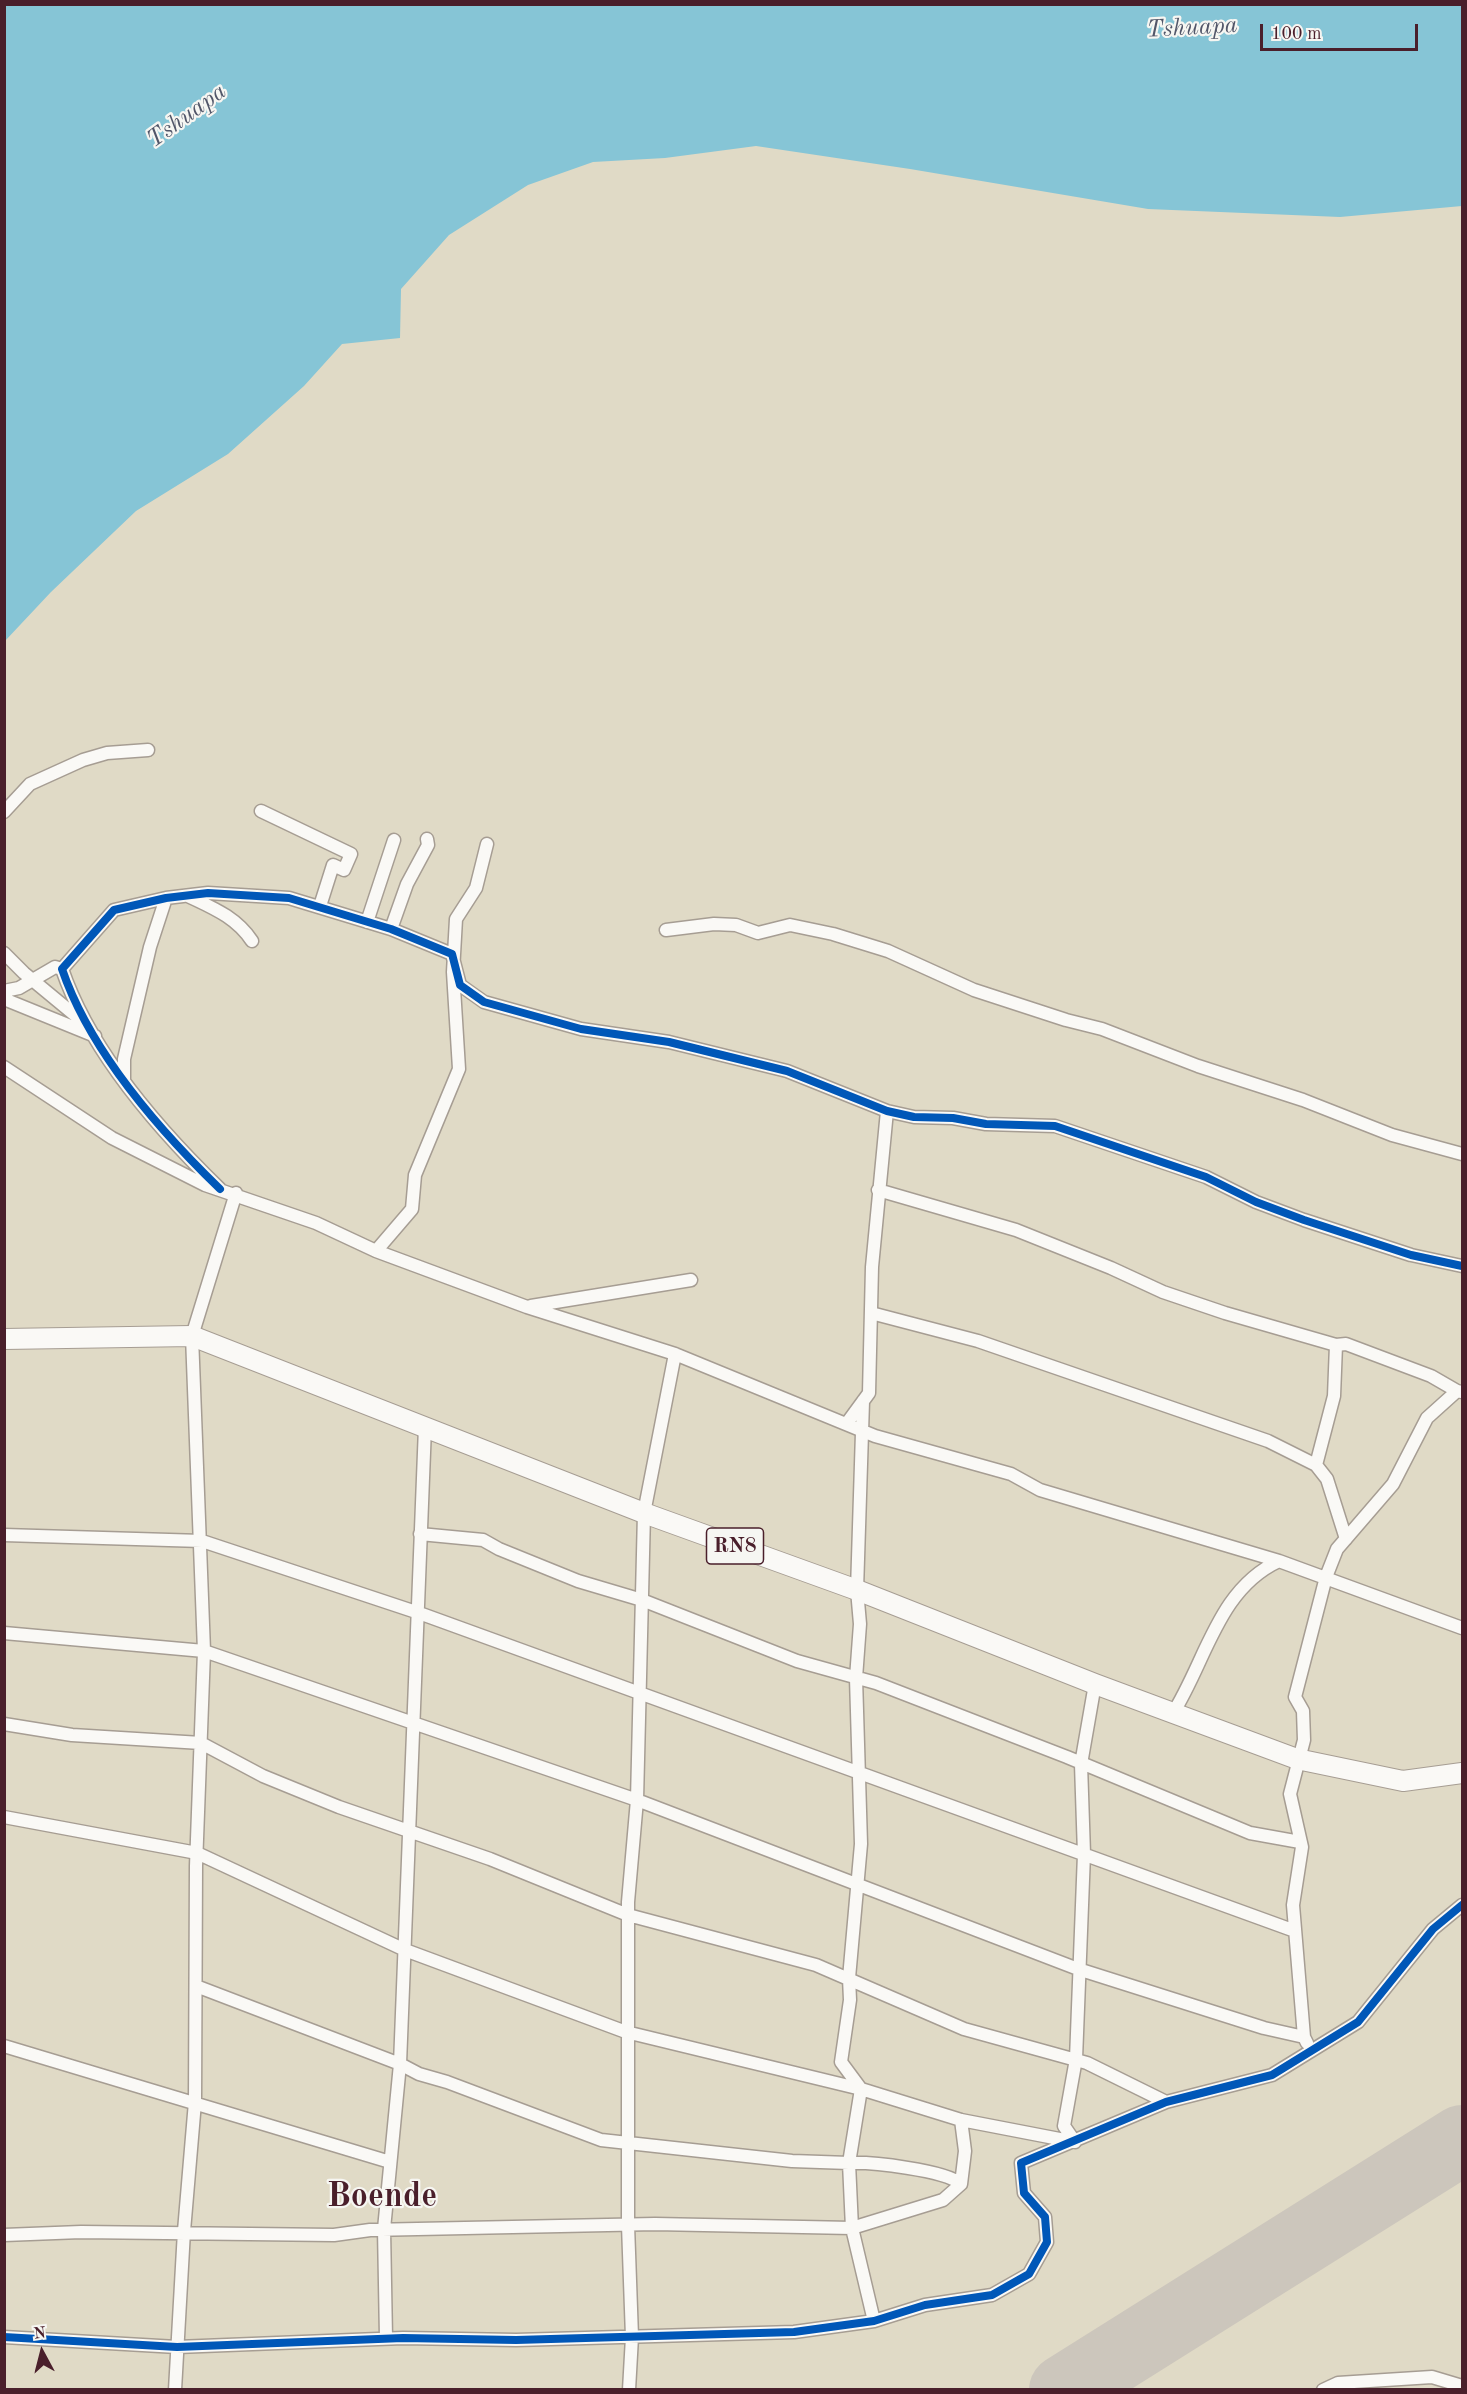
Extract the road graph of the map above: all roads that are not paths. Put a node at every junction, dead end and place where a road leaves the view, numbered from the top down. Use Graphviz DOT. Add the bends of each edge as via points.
graph roads {
  1 [pos="148,750"];
  2 [pos="261,811"];
  3 [pos="4,812"];
  4 [pos="427,839"];
  5 [pos="394,840"];
  6 [pos="487,844"];
  7 [pos="187,895"];
  8 [pos="166,898"];
  9 [pos="320,906"];
  10 [pos="368,922"];
  11 [pos="391,929"];
  12 [pos="666,930"];
  13 [pos="252,941"];
  14 [pos="4,952"];
  15 [pos="453,954"];
  16 [pos="62,969"];
  17 [pos="33,981"];
  18 [pos="4,991"];
  19 [pos="4,999"];
  20 [pos="93,1032"];
  21 [pos="8,1072"];
  22 [pos="124,1080"];
  23 [pos="887,1111"];
  24 [pos="1462,1154"];
  25 [pos="220,1189"];
  26 [pos="878,1190"];
  27 [pos="236,1193"];
  28 [pos="376,1251"];
  29 [pos="1462,1266"];
  30 [pos="691,1280"];
  31 [pos="526,1307"];
  32 [pos="871,1313"];
  33 [pos="192,1336"];
  34 [pos="4,1339"];
  35 [pos="1336,1345"];
  36 [pos="675,1353"];
  37 [pos="1460,1392"];
  38 [pos="863,1401"];
  39 [pos="847,1423"];
  40 [pos="426,1427"];
  41 [pos="864,1431"];
  42 [pos="1316,1465"];
  43 [pos="644,1513"];
  44 [pos="420,1534"];
  45 [pos="4,1535"];
  46 [pos="1346,1539"];
  47 [pos="202,1541"];
  48 [pos="1279,1561"];
  49 [pos="1326,1577"];
  50 [pos="857,1590"];
  51 [pos="642,1600"];
  52 [pos="419,1613"];
  53 [pos="1462,1628"];
  54 [pos="4,1633"];
  55 [pos="204,1651"];
  56 [pos="856,1678"];
  57 [pos="1095,1684"];
  58 [pos="640,1694"];
  59 [pos="1173,1713"];
  60 [pos="413,1723"];
  61 [pos="4,1724"];
  62 [pos="201,1743"];
  63 [pos="1298,1759"];
  64 [pos="1081,1764"];
  65 [pos="859,1773"];
  66 [pos="1462,1773"];
  67 [pos="637,1800"];
  68 [pos="4,1817"];
  69 [pos="410,1830"];
  70 [pos="1300,1842"];
  71 [pos="197,1853"];
  72 [pos="1084,1854"];
  73 [pos="858,1884"];
  74 [pos="1462,1905"];
  75 [pos="628,1915"];
  76 [pos="1295,1931"];
  77 [pos="405,1950"];
  78 [pos="1078,1969"];
  79 [pos="849,1977"];
  80 [pos="196,1986"];
  81 [pos="626,2031"];
  82 [pos="1304,2037"];
  83 [pos="4,2046"];
  84 [pos="1311,2050"];
  85 [pos="1076,2059"];
  86 [pos="400,2064"];
  87 [pos="861,2089"];
  88 [pos="195,2102"];
  89 [pos="1166,2102"];
  90 [pos="961,2120"];
  91 [pos="1075,2142"];
  92 [pos="629,2144"];
  93 [pos="390,2162"];
  94 [pos="849,2163"];
  95 [pos="961,2184"];
  96 [pos="628,2225"];
  97 [pos="852,2228"];
  98 [pos="384,2229"];
  99 [pos="184,2234"];
  100 [pos="4,2235"];
  101 [pos="874,2321"];
  102 [pos="4,2337"];
  103 [pos="632,2337"];
  104 [pos="386,2338"];
  105 [pos="177,2347"];
  106 [pos="1462,2386"];
  107 [pos="175,2390"];
  108 [pos="629,2390"];
  109 [pos="1323,2390"];
  1 -- 3 [label="street" via="107,753 83,760 30,784"];
  2 -- 9 [label="street" via="351,854 344,870 333,865"];
  4 -- 11 [label="street" via="428,845 406,884"];
  5 -- 10 [label="street"];
  6 -- 15 [label="street" via="476,888 456,919"];
  7 -- 8 [label="street"];
  7 -- 9 [label="street" via="270,896"];
  7 -- 13 [label="street" via="229,916"];
  8 -- 16 [label="street" via="114,910"];
  8 -- 22 [label="street" via="150,947 124,1059"];
  9 -- 10 [label="street"];
  10 -- 11 [label="street"];
  11 -- 15 [label="street"];
  12 -- 24 [label="street" via="736,925 758,933 790,925 833,934 888,951 984,994 1102,1029 1392,1135"];
  14 -- 17 [label="street"];
  15 -- 23 [label="street" via="460,985 484,1002 581,1029 669,1042 788,1071"];
  15 -- 28 [label="street" via="459,1069 416,1175 412,1209"];
  16 -- 17 [label="street" via="55,967"];
  16 -- 20 [label="street" via="73,1000"];
  17 -- 18 [label="street"];
  17 -- 20 [label="street"];
  19 -- 20 [label="street"];
  20 -- 22 [label="street"];
  21 -- 25 [label="street" via="112,1137"];
  22 -- 25 [label="street" via="176,1146"];
  23 -- 26 [label="street"];
  23 -- 29 [label="street" via="986,1124 1055,1126 1206,1177 1295,1217 1411,1255"];
  25 -- 27 [label="street"];
  26 -- 32 [label="street"];
  26 -- 35 [label="street" via="1016,1230 1163,1292"];
  27 -- 28 [label="street" via="316,1222"];
  27 -- 33 [label="street"];
  28 -- 31 [label="street"];
  30 -- 31 [label="street"];
  31 -- 36 [label="street"];
  32 -- 38 [label="street" via="869,1393"];
  32 -- 42 [label="street" via="978,1341 1268,1441"];
  33 -- 34 [label="main road, RN8"];
  33 -- 40 [label="main road, RN8"];
  33 -- 47 [label="street"];
  35 -- 37 [label="street" via="1346,1344 1431,1376"];
  35 -- 42 [label="street" via="1334,1396"];
  36 -- 39 [label="street"];
  36 -- 43 [label="street"];
  37 -- 46 [label="street" via="1427,1418 1393,1484"];
  38 -- 39 [label="street"];
  38 -- 41 [label="street"];
  39 -- 41 [label="street"];
  40 -- 43 [label="main road, RN8"];
  40 -- 44 [label="street"];
  41 -- 48 [label="street" via="1011,1474 1040,1490"];
  41 -- 50 [label="street"];
  42 -- 46 [label="street" via="1327,1479"];
  43 -- 50 [label="main road, RN8"];
  43 -- 51 [label="street"];
  44 -- 51 [label="street" via="483,1540 578,1581"];
  44 -- 52 [label="street"];
  45 -- 47 [label="street"];
  46 -- 49 [label="street" via="1337,1549"];
  47 -- 52 [label="street"];
  47 -- 55 [label="street"];
  48 -- 49 [label="street"];
  48 -- 59 [label="street" via="1262,1568 1240,1588 1221,1615 1187,1692"];
  49 -- 53 [label="street"];
  49 -- 63 [label="street" via="1295,1697 1303,1711 1304,1740"];
  50 -- 56 [label="street" via="860,1624"];
  50 -- 57 [label="main road, RN8"];
  51 -- 56 [label="street" via="797,1661"];
  51 -- 58 [label="street"];
  52 -- 58 [label="street"];
  52 -- 60 [label="street"];
  54 -- 55 [label="street"];
  55 -- 60 [label="street"];
  55 -- 62 [label="street"];
  56 -- 64 [label="street"];
  56 -- 65 [label="street"];
  57 -- 59 [label="main road, RN8"];
  57 -- 64 [label="street"];
  58 -- 65 [label="street"];
  58 -- 67 [label="street"];
  59 -- 63 [label="main road, RN8"];
  60 -- 67 [label="street"];
  60 -- 69 [label="street"];
  61 -- 62 [label="street" via="72,1735"];
  62 -- 69 [label="street" via="263,1776"];
  62 -- 71 [label="street"];
  63 -- 66 [label="main road, RN8" via="1403,1781"];
  63 -- 70 [label="street" via="1290,1794"];
  64 -- 70 [label="street" via="1250,1833"];
  64 -- 72 [label="street"];
  65 -- 72 [label="street"];
  65 -- 73 [label="street"];
  67 -- 73 [label="street"];
  67 -- 75 [label="street"];
  68 -- 71 [label="street"];
  69 -- 75 [label="street"];
  69 -- 77 [label="street"];
  70 -- 76 [label="street" via="1293,1905"];
  71 -- 77 [label="street"];
  71 -- 80 [label="street"];
  72 -- 76 [label="street"];
  72 -- 78 [label="street"];
  73 -- 78 [label="street"];
  73 -- 79 [label="street"];
  74 -- 84 [label="street" via="1433,1929 1358,2022"];
  75 -- 79 [label="street"];
  75 -- 81 [label="street"];
  76 -- 82 [label="street"];
  77 -- 81 [label="street"];
  77 -- 86 [label="street"];
  78 -- 82 [label="street"];
  78 -- 85 [label="street"];
  79 -- 85 [label="street" via="964,2029"];
  79 -- 87 [label="street" via="850,2000 841,2062"];
  80 -- 86 [label="street"];
  80 -- 88 [label="street"];
  81 -- 87 [label="street"];
  81 -- 92 [label="street"];
  82 -- 84 [label="street"];
  83 -- 88 [label="street"];
  84 -- 89 [label="street" via="1272,2075"];
  85 -- 89 [label="street"];
  85 -- 91 [label="street" via="1064,2126"];
  86 -- 92 [label="street" via="601,2140"];
  86 -- 93 [label="street"];
  87 -- 90 [label="street"];
  87 -- 94 [label="street"];
  88 -- 93 [label="street"];
  88 -- 99 [label="street"];
  89 -- 91 [label="street"];
  90 -- 91 [label="street"];
  90 -- 95 [label="street" via="965,2151"];
  91 -- 101 [label="street" via="1021,2163 1024,2193 1045,2217 1047,2242 1029,2274 992,2295 925,2305"];
  92 -- 94 [label="street"];
  92 -- 96 [label="street"];
  93 -- 98 [label="street"];
  94 -- 95 [label="street" via="942,2175"];
  94 -- 97 [label="street"];
  95 -- 97 [label="street" via="943,2200"];
  96 -- 97 [label="street"];
  96 -- 98 [label="street"];
  96 -- 103 [label="street"];
  97 -- 101 [label="street"];
  98 -- 99 [label="street" via="334,2235"];
  98 -- 104 [label="street"];
  99 -- 100 [label="street"];
  99 -- 105 [label="street"];
  101 -- 103 [label="street" via="794,2332"];
  102 -- 105 [label="street"];
  103 -- 104 [label="street"];
  103 -- 108 [label="street"];
  104 -- 105 [label="street"];
  105 -- 107 [label="street"];
  106 -- 109 [label="street" via="1432,2377 1338,2383"];
}
